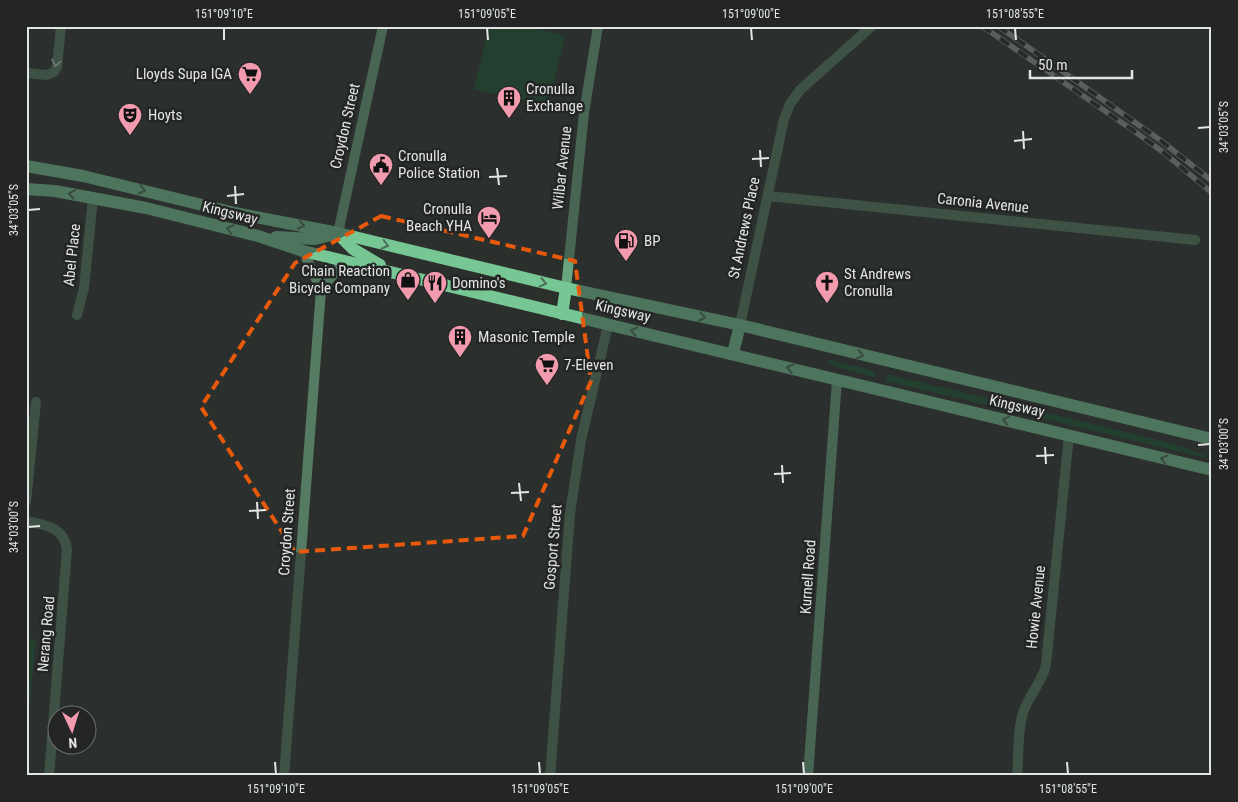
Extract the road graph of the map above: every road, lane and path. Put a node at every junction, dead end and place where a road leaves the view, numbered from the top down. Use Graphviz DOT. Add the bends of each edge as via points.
graph roads {
  1 [pos="61,26"];
  2 [pos="383,26"];
  3 [pos="598,26"];
  4 [pos="872,26"];
  5 [pos="26,73"];
  6 [pos="26,166"];
  7 [pos="26,189"];
  8 [pos="768,196"];
  9 [pos="93,198"];
  10 [pos="338,233"];
  11 [pos="258,236"];
  12 [pos="1195,240"];
  13 [pos="303,251"];
  14 [pos="344,261"];
  15 [pos="396,273"];
  16 [pos="566,288"];
  17 [pos="321,290"];
  18 [pos="562,314"];
  19 [pos="77,315"];
  20 [pos="608,325"];
  21 [pos="740,325"];
  22 [pos="733,353"];
  23 [pos="837,380"];
  24 [pos="36,402"];
  25 [pos="1069,435"];
  26 [pos="1212,439"];
  27 [pos="1212,470"];
  28 [pos="26,502"];
  29 [pos="26,521"];
  30 [pos="48,776"];
  31 [pos="284,776"];
  32 [pos="550,776"];
  33 [pos="808,776"];
  34 [pos="1018,776"];
  1 -- 5 [label="street, one-way" via="54,72 50,75"];
  2 -- 10 [label="street, Croydon Street"];
  3 -- 16 [label="street, Wilbar Avenue" via="584,113"];
  4 -- 8 [label="street, St Andrews Place" via="800,90 790,104"];
  6 -- 10 [label="main road, Kingsway, one-way"];
  9 -- 7 [label="main road, Kingsway, one-way"];
  8 -- 12 [label="street, Caronia Avenue"];
  8 -- 21 [label="street, St Andrews Place"];
  11 -- 9 [label="main road, Kingsway, one-way"];
  9 -- 19 [label="street, Abel Place" via="84,288"];
  10 -- 11 [label="main road" via="315,239"];
  10 -- 15 [label="main road" via="353,249"];
  10 -- 16 [label="main road, Kingsway, one-way"];
  11 -- 13 [label="main road, Kingsway"];
  13 -- 14 [label="main road, Kingsway"];
  13 -- 17 [label="street, Croydon Street"];
  14 -- 15 [label="main road, Kingsway"];
  14 -- 17 [label="street"];
  15 -- 18 [label="main road, Kingsway"];
  16 -- 18 [label="main road, Wilbar Avenue"];
  16 -- 21 [label="main road, Kingsway, one-way"];
  17 -- 31 [label="street, Croydon Street"];
  18 -- 20 [label="main road, Kingsway"];
  22 -- 20 [label="main road, Kingsway, one-way"];
  20 -- 32 [label="street, Gosport Street" via="575,474"];
  21 -- 22 [label="main road, St Andrews Place"];
  21 -- 26 [label="main road, Kingsway, one-way"];
  23 -- 22 [label="main road, Kingsway, one-way"];
  25 -- 23 [label="main road, Kingsway, one-way"];
  23 -- 33 [label="street, Kurnell Road"];
  24 -- 28 [label="street"];
  27 -- 25 [label="main road, Kingsway, one-way"];
  25 -- 34 [label="street, Howie Avenue" via="1046,665 1022,718"];
  29 -- 30 [label="street, Nerang Road" via="60,532 67,549"];
}
